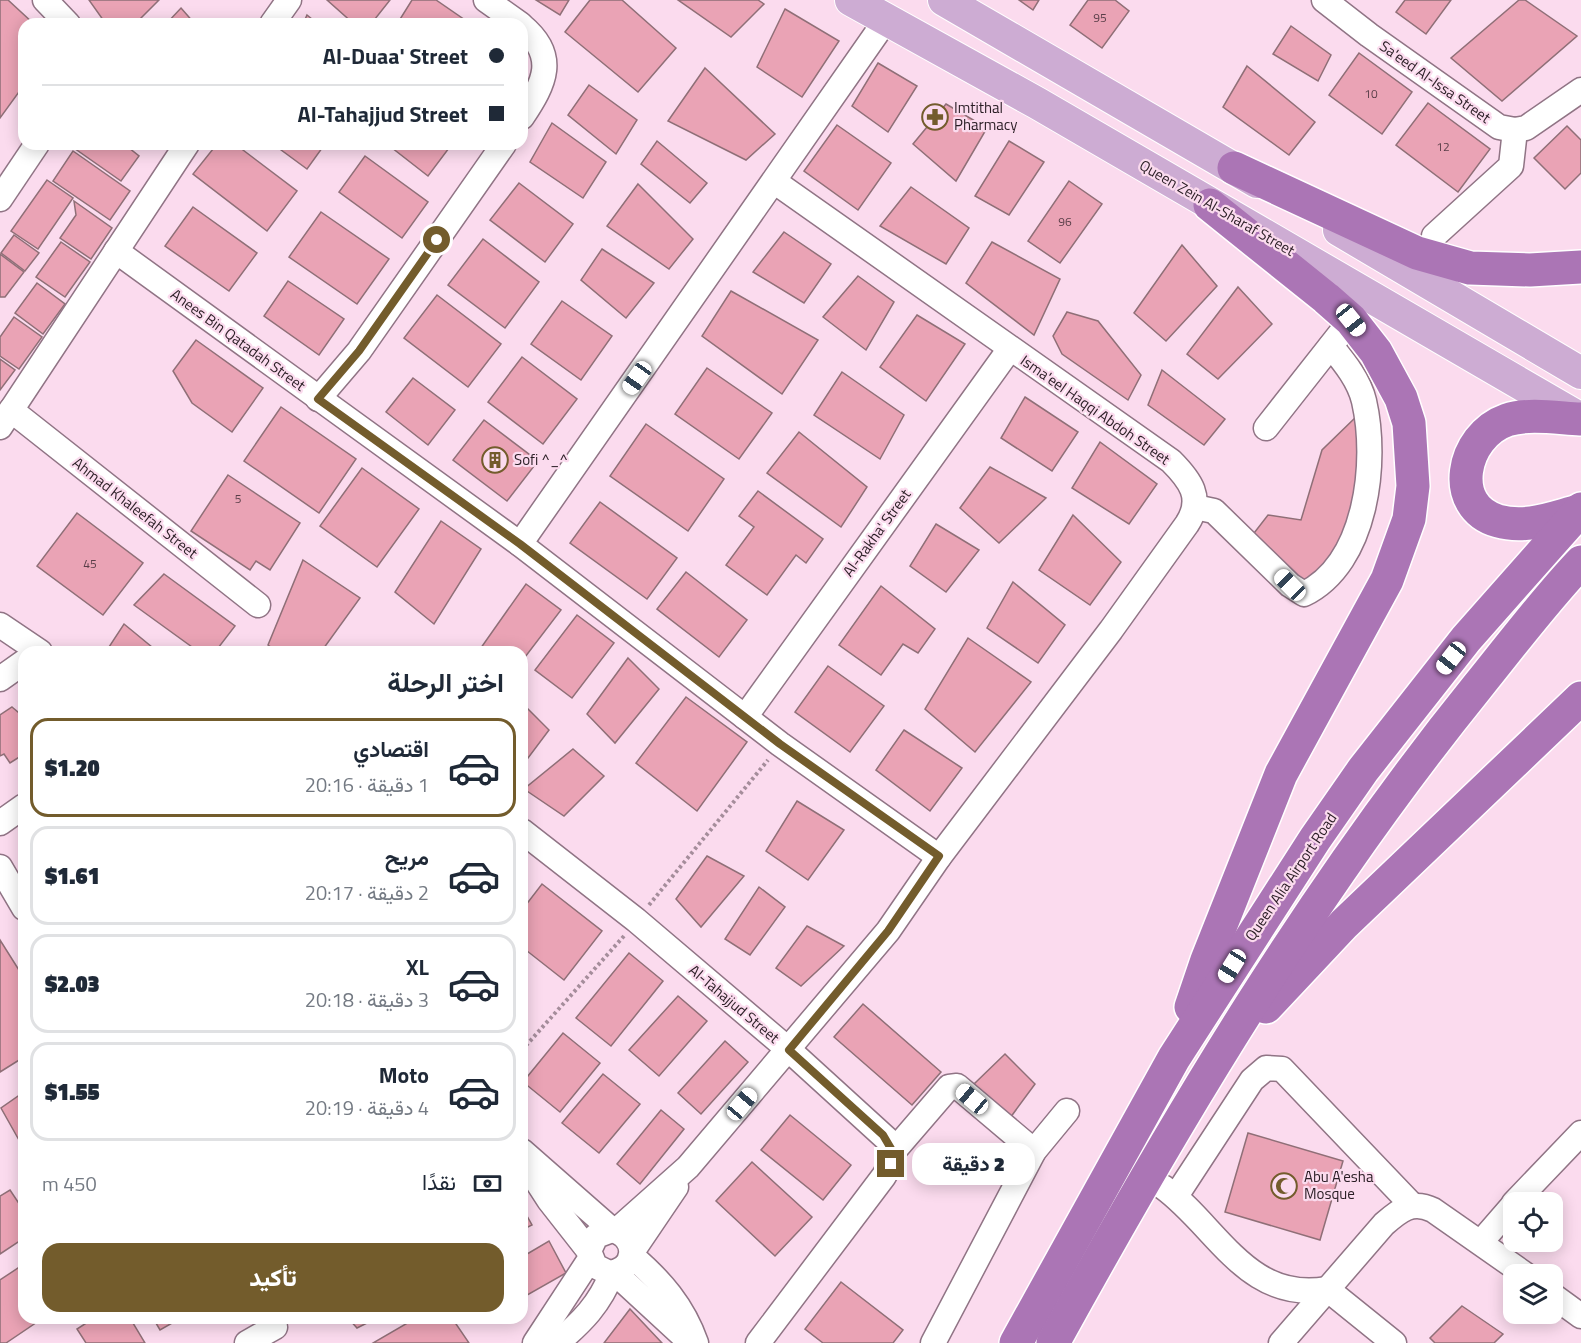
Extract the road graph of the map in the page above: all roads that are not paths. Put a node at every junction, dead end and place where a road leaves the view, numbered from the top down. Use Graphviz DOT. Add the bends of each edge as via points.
graph roads {
  1 [pos="45,0"];
  2 [pos="289,0"];
  3 [pos="486,0"];
  4 [pos="851,0"];
  5 [pos="1324,0"];
  6 [pos="956,4"];
  7 [pos="62,18"];
  8 [pos="276,18"];
  9 [pos="511,18"];
  10 [pos="886,20"];
  11 [pos="528,33"];
  12 [pos="1581,90"];
  13 [pos="528,107"];
  14 [pos="1515,130"];
  15 [pos="33,150"];
  16 [pos="183,150"];
  17 [pos="500,150"];
  18 [pos="1234,168"];
  19 [pos="775,182"];
  20 [pos="0,199"];
  21 [pos="1210,205"];
  22 [pos="1434,236"];
  23 [pos="116,250"];
  24 [pos="1581,267"];
  25 [pos="1351,320"];
  26 [pos="1331,346"];
  27 [pos="1009,350"];
  28 [pos="1581,373"];
  29 [pos="318,399"];
  30 [pos="6,418"];
  31 [pos="1581,419"];
  32 [pos="1266,428"];
  33 [pos="1195,507"];
  34 [pos="1580,510"];
  35 [pos="520,544"];
  36 [pos="1581,562"];
  37 [pos="258,605"];
  38 [pos="0,625"];
  39 [pos="24,646"];
  40 [pos="18,667"];
  41 [pos="0,679"];
  42 [pos="1581,698"];
  43 [pos="745,717"];
  44 [pos="18,810"];
  45 [pos="0,823"];
  46 [pos="528,836"];
  47 [pos="939,856"];
  48 [pos="0,867"];
  49 [pos="18,898"];
  50 [pos="789,1050"];
  51 [pos="1174,1058"];
  52 [pos="1212,1066"];
  53 [pos="1067,1111"];
  54 [pos="1581,1133"];
  55 [pos="1034,1151"];
  56 [pos="893,1152"];
  57 [pos="528,1156"];
  58 [pos="688,1167"];
  59 [pos="528,1168"];
  60 [pos="1146,1174"];
  61 [pos="1525,1192"];
  62 [pos="1176,1196"];
  63 [pos="1412,1205"];
  64 [pos="1503,1216"];
  65 [pos="614,1231"];
  66 [pos="1481,1242"];
  67 [pos="590,1255"];
  68 [pos="623,1263"];
  69 [pos="1511,1264"];
  70 [pos="1327,1289"];
  71 [pos="1563,1303"];
  72 [pos="1581,1316"];
  73 [pos="276,1330"];
  74 [pos="247,1343"];
  75 [pos="535,1343"];
  76 [pos="557,1343"];
  77 [pos="693,1343"];
  78 [pos="758,1343"];
  79 [pos="933,1343"];
  80 [pos="1016,1343"];
  81 [pos="1053,1343"];
  82 [pos="1281,1343"];
  83 [pos="1394,1343"];
  1 -- 7 [label="street"];
  2 -- 8 [label="street"];
  3 -- 9 [label="street"];
  4 -- 10 [label="main road, Queen Zein Al-Sharaf Street"];
  5 -- 14 [label="street, Sa'eed Al-Issa Street" via="1482,117 1499,127"];
  6 -- 18 [label="main road"];
  10 -- 19 [label="street"];
  10 -- 21 [label="main road, Queen Zein Al-Sharaf Street"];
  11 -- 13 [label="street" via="544,51 546,69"];
  12 -- 14 [label="street" via="1537,122"];
  14 -- 22 [label="street" via="1511,166"];
  15 -- 20 [label="street"];
  16 -- 23 [label="street"];
  17 -- 29 [label="street" via="359,351"];
  18 -- 24 [label="highway" via="1417,253 1470,268"];
  18 -- 28 [label="main road"];
  19 -- 27 [label="street, Isma'eel Haqqi Abdoh Street"];
  19 -- 35 [label="street"];
  21 -- 25 [label="highway"];
  21 -- 31 [label="main road, Queen Zein Al-Sharaf Street"];
  23 -- 29 [label="street, Anees Bin Qatadah Street"];
  23 -- 30 [label="street"];
  25 -- 26 [label="street"];
  25 -- 51 [label="highway" via="1376,352 1401,398 1409,423 1413,486 1409,519 1387,580 1281,774 1207,960"];
  26 -- 32 [label="street"];
  26 -- 33 [label="street" via="1352,372 1364,399 1368,442 1369,479 1356,536 1346,556 1304,594 1214,511"];
  27 -- 33 [label="street, Isma'eel Haqqi Abdoh Street" via="1171,461 1189,479"];
  27 -- 43 [label="street, Al-Rakha' Street"];
  29 -- 35 [label="street, Anees Bin Qatadah Street"];
  30 -- 37 [label="street, Ahmad Khaleefah Street"];
  31 -- 34 [label="highway" via="1508,420 1485,431 1465,466 1467,490 1479,510 1495,520 1532,524"];
  33 -- 47 [label="street" via="1111,630"];
  34 -- 51 [label="highway, Queen Alia Airport Road" via="1466,639 1364,770"];
  35 -- 43 [label="street, Anees Bin Qatadah Street"];
  36 -- 52 [label="highway" via="1416,763 1311,909"];
  38 -- 39 [label="street"];
  40 -- 41 [label="street"];
  42 -- 52 [label="highway" via="1344,924"];
  43 -- 47 [label="street, Anees Bin Qatadah Street"];
  44 -- 45 [label="street"];
  46 -- 50 [label="street, Al-Tahajjud Street" via="636,920"];
  47 -- 50 [label="street" via="888,931"];
  48 -- 49 [label="street"];
  50 -- 56 [label="street, Al-Tahajjud Street" via="883,1135"];
  50 -- 58 [label="street"];
  51 -- 80 [label="highway, Queen Alia Airport Road"];
  52 -- 60 [label="highway"];
  53 -- 55 [label="street"];
  54 -- 61 [label="street"];
  55 -- 56 [label="street" via="957,1086 949,1088"];
  55 -- 79 [label="street"];
  56 -- 78 [label="street" via="884,1176"];
  57 -- 65 [label="street"];
  58 -- 65 [label="street"];
  58 -- 68 [label="street"];
  59 -- 67 [label="street"];
  60 -- 62 [label="street"];
  60 -- 81 [label="highway"];
  62 -- 63 [label="street" via="1252,1080 1266,1068 1282,1069"];
  62 -- 70 [label="street" via="1227,1253 1258,1276 1294,1290"];
  63 -- 66 [label="street" via="1433,1210"];
  63 -- 70 [label="street" via="1384,1224"];
  64 -- 66 [label="street"];
  65 -- 67 [label="street" via="596,1236"];
  65 -- 68 [label="street" via="629,1241"];
  66 -- 69 [label="street"];
  67 -- 68 [label="street" via="601,1271"];
  67 -- 75 [label="street"];
  68 -- 76 [label="street" via="592,1312"];
  68 -- 77 [label="street"];
  70 -- 82 [label="street"];
  70 -- 83 [label="street"];
  71 -- 72 [label="street"];
  73 -- 74 [label="street"];
}
